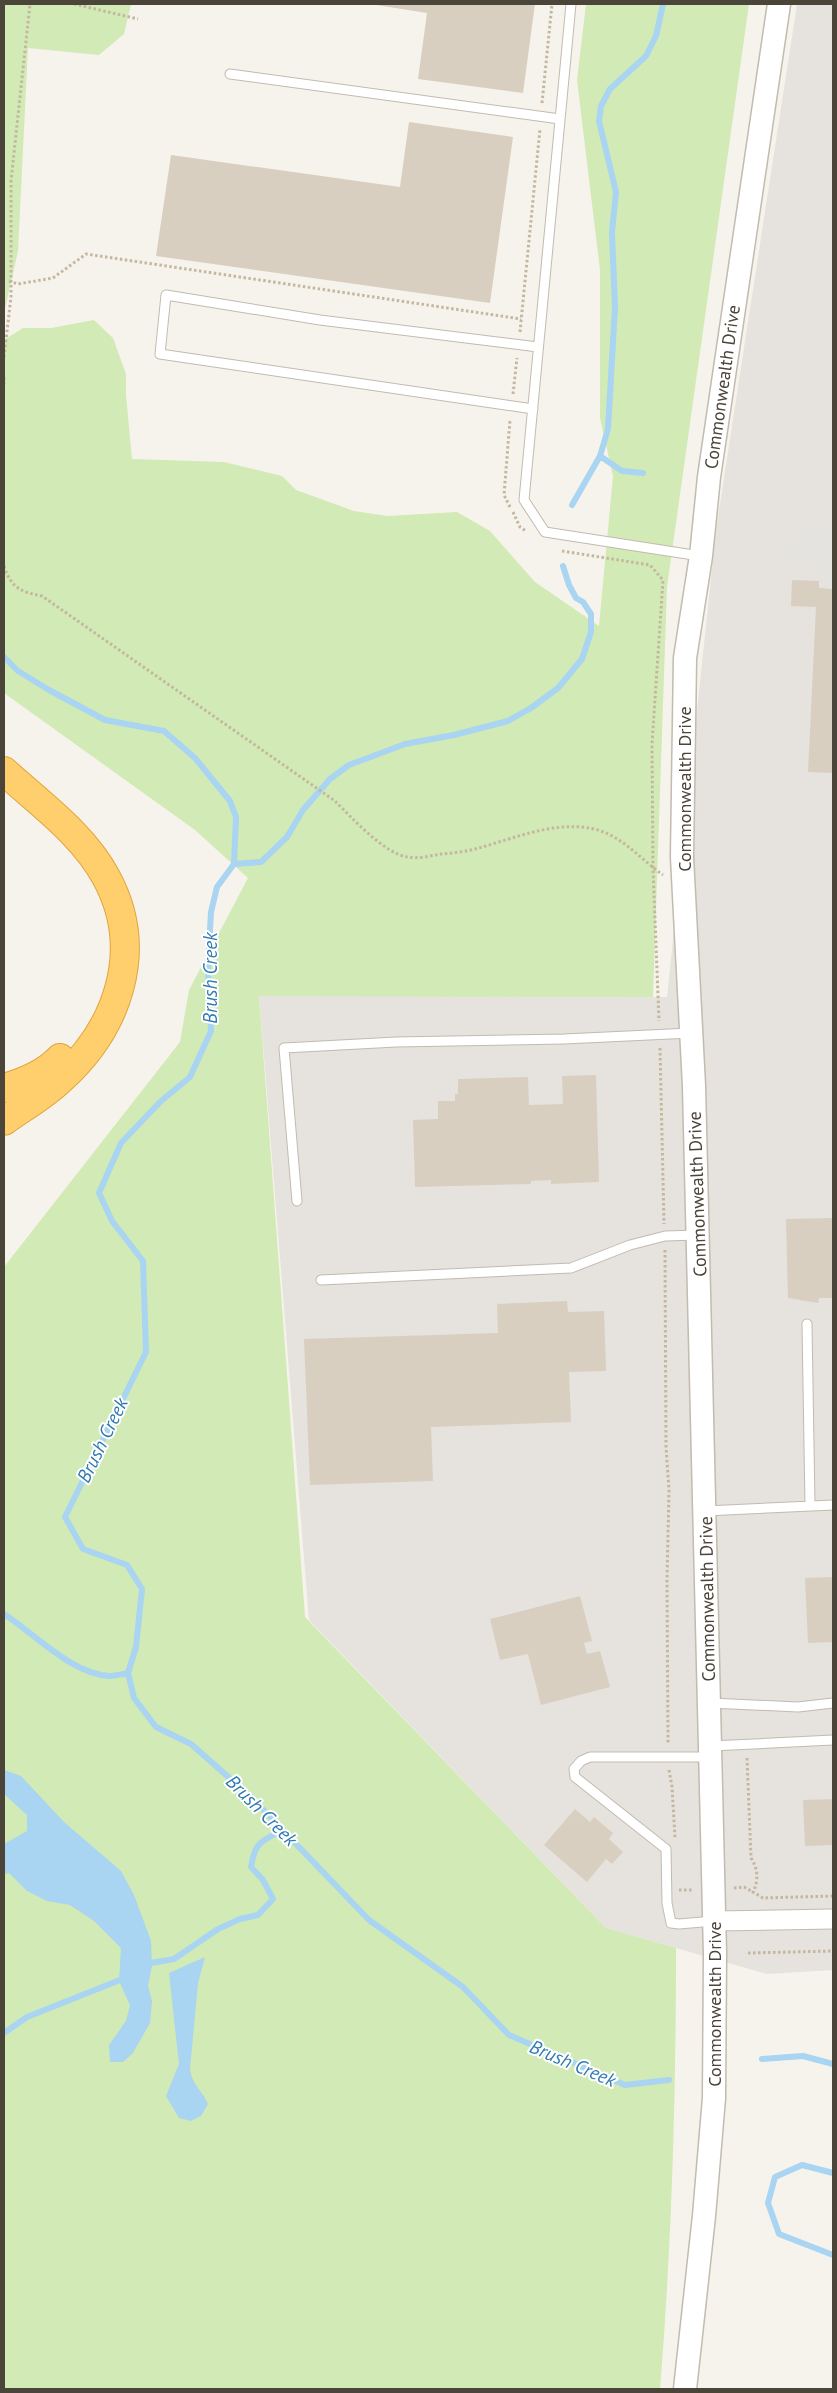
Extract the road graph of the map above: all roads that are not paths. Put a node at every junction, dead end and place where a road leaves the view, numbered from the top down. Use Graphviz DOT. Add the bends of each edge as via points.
graph roads {
  1 [pos="571,4"];
  2 [pos="778,4"];
  3 [pos="230,74"];
  4 [pos="560,119"];
  5 [pos="538,347"];
  6 [pos="533,409"];
  7 [pos="701,556"];
  8 [pos="4,772"];
  9 [pos="4,796"];
  10 [pos="691,1033"];
  11 [pos="4,1088"];
  12 [pos="4,1121"];
  13 [pos="297,1201"];
  14 [pos="698,1235"];
  15 [pos="321,1280"];
  16 [pos="807,1324"];
  17 [pos="833,1505"];
  18 [pos="810,1506"];
  19 [pos="705,1511"];
  20 [pos="710,1703"];
  21 [pos="833,1703"];
  22 [pos="833,1740"];
  23 [pos="711,1752"];
  24 [pos="833,1919"];
  25 [pos="714,1921"];
  26 [pos="685,2389"];
  1 -- 4 [label="lane"];
  2 -- 7 [label="street, Commonwealth Drive" via="710,470"];
  3 -- 4 [label="lane"];
  4 -- 5 [label="lane"];
  5 -- 6 [label="lane"];
  5 -- 6 [label="lane" via="320,320 166,295 160,354"];
  6 -- 7 [label="lane" via="524,500 545,532"];
  7 -- 10 [label="street, Commonwealth Drive" via="685,658 683,890"];
  8 -- 12 [label="highway" via="70,830 106,877 120,915 125,954 113,1010 91,1047 58,1082"];
  9 -- 11 [label="highway" via="70,854 85,874 103,918 106,964 103,987 86,1029 56,1062 41,1073"];
  10 -- 13 [label="lane" via="284,1048"];
  10 -- 14 [label="street, Commonwealth Drive"];
  14 -- 15 [label="lane" via="665,1236 630,1245 571,1268"];
  14 -- 19 [label="street, Commonwealth Drive"];
  16 -- 18 [label="lane"];
  17 -- 18 [label="lane"];
  18 -- 19 [label="lane"];
  19 -- 20 [label="street, Commonwealth Drive"];
  20 -- 21 [label="lane" via="798,1706"];
  20 -- 23 [label="street, Commonwealth Drive"];
  22 -- 23 [label="lane"];
  23 -- 25 [label="street, Commonwealth Drive"];
  23 -- 25 [label="lane" via="669,1758 590,1756 574,1769 575,1777 666,1849 671,1923"];
  24 -- 25 [label="street"];
  25 -- 26 [label="street, Commonwealth Drive" via="714,2098"];
}
